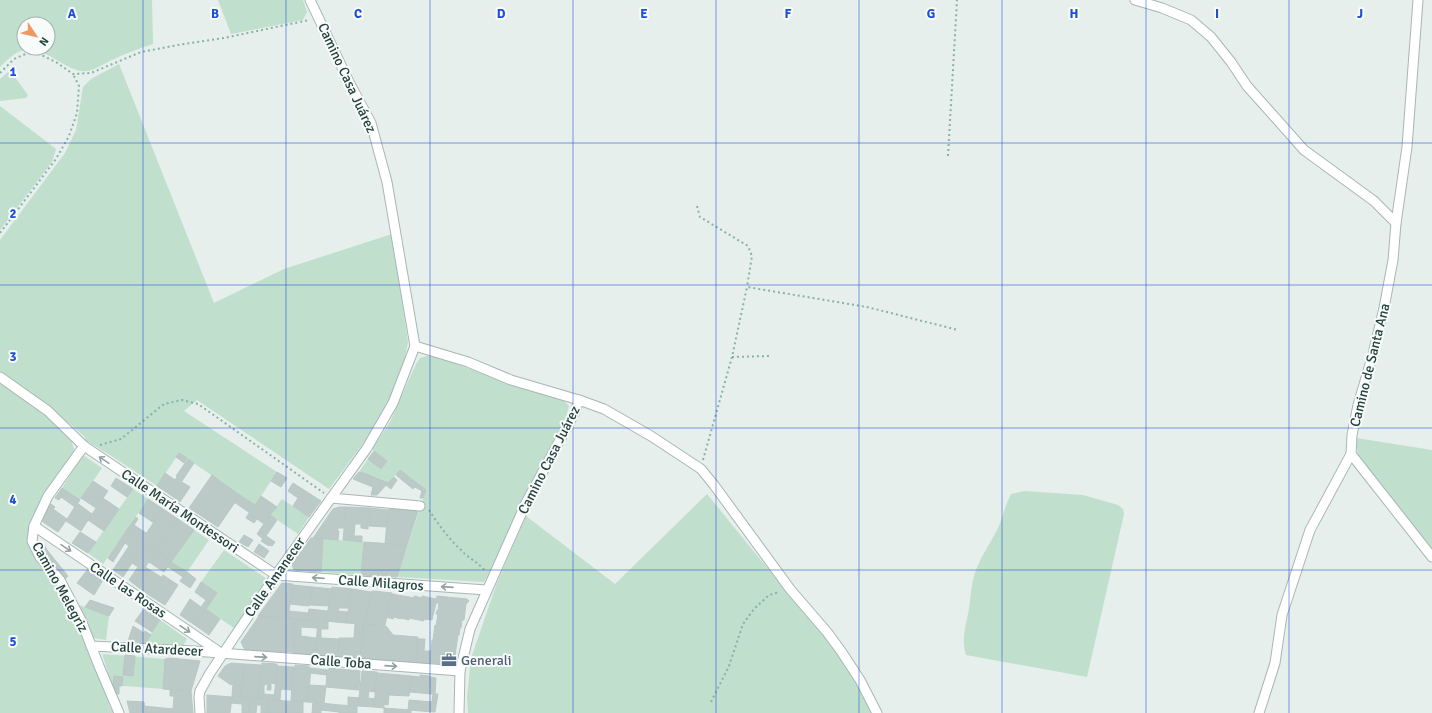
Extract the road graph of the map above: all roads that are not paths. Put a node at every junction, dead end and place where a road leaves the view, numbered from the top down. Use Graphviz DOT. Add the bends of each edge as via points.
graph roads {
  1 [pos="310,0"];
  2 [pos="1135,0"];
  3 [pos="1418,0"];
  4 [pos="1396,223"];
  5 [pos="415,346"];
  6 [pos="0,377"];
  7 [pos="579,400"];
  8 [pos="84,446"];
  9 [pos="1351,454"];
  10 [pos="331,498"];
  11 [pos="420,506"];
  12 [pos="34,526"];
  13 [pos="1432,557"];
  14 [pos="276,576"];
  15 [pos="486,590"];
  16 [pos="91,646"];
  17 [pos="222,654"];
  18 [pos="460,671"];
  19 [pos="119,713"];
  20 [pos="200,713"];
  21 [pos="459,713"];
  22 [pos="877,713"];
  23 [pos="1259,713"];
  1 -- 5 [label="street, Camino Casa Juárez" via="371,123 387,182"];
  2 -- 4 [label="street" via="1191,20 1211,37 1247,86 1304,150 1374,201"];
  3 -- 4 [label="street, Camino de Santa Ana" via="1408,140"];
  4 -- 9 [label="street, Camino de Santa Ana" via="1393,260 1384,308 1358,405"];
  5 -- 7 [label="street, Camino Casa Juárez" via="468,362 511,380"];
  5 -- 10 [label="street, Calle Amanecer" via="393,403 367,448"];
  6 -- 8 [label="street, Calle María Montessori" via="48,411"];
  7 -- 15 [label="street, Camino Casa Juárez" via="526,503"];
  7 -- 22 [label="street" via="604,409 701,469 790,590 841,651"];
  8 -- 12 [label="street, Camino Melegriz" via="48,496"];
  14 -- 8 [label="street, Calle María Montessori, one-way"];
  9 -- 13 [label="street"];
  9 -- 23 [label="street, Camino de Santa Ana" via="1310,530 1282,615 1275,663"];
  10 -- 11 [label="street"];
  10 -- 14 [label="street, Calle Amanecer"];
  12 -- 16 [label="street, Camino Melegriz" via="32,541 40,557 60,580 81,620"];
  12 -- 17 [label="street, Calle las Rosas, one-way"];
  15 -- 14 [label="street, Calle Milagros, one-way"];
  14 -- 17 [label="street, Calle Amanecer"];
  15 -- 18 [label="street, Camino Casa Juárez" via="470,629"];
  16 -- 17 [label="street, Calle Atardecer"];
  16 -- 19 [label="street, Camino Melegriz"];
  17 -- 18 [label="street, Calle Toba, one-way"];
  17 -- 20 [label="street, Calle Amanecer" via="200,691"];
  18 -- 21 [label="street, Camino Casa Juárez"];
}
